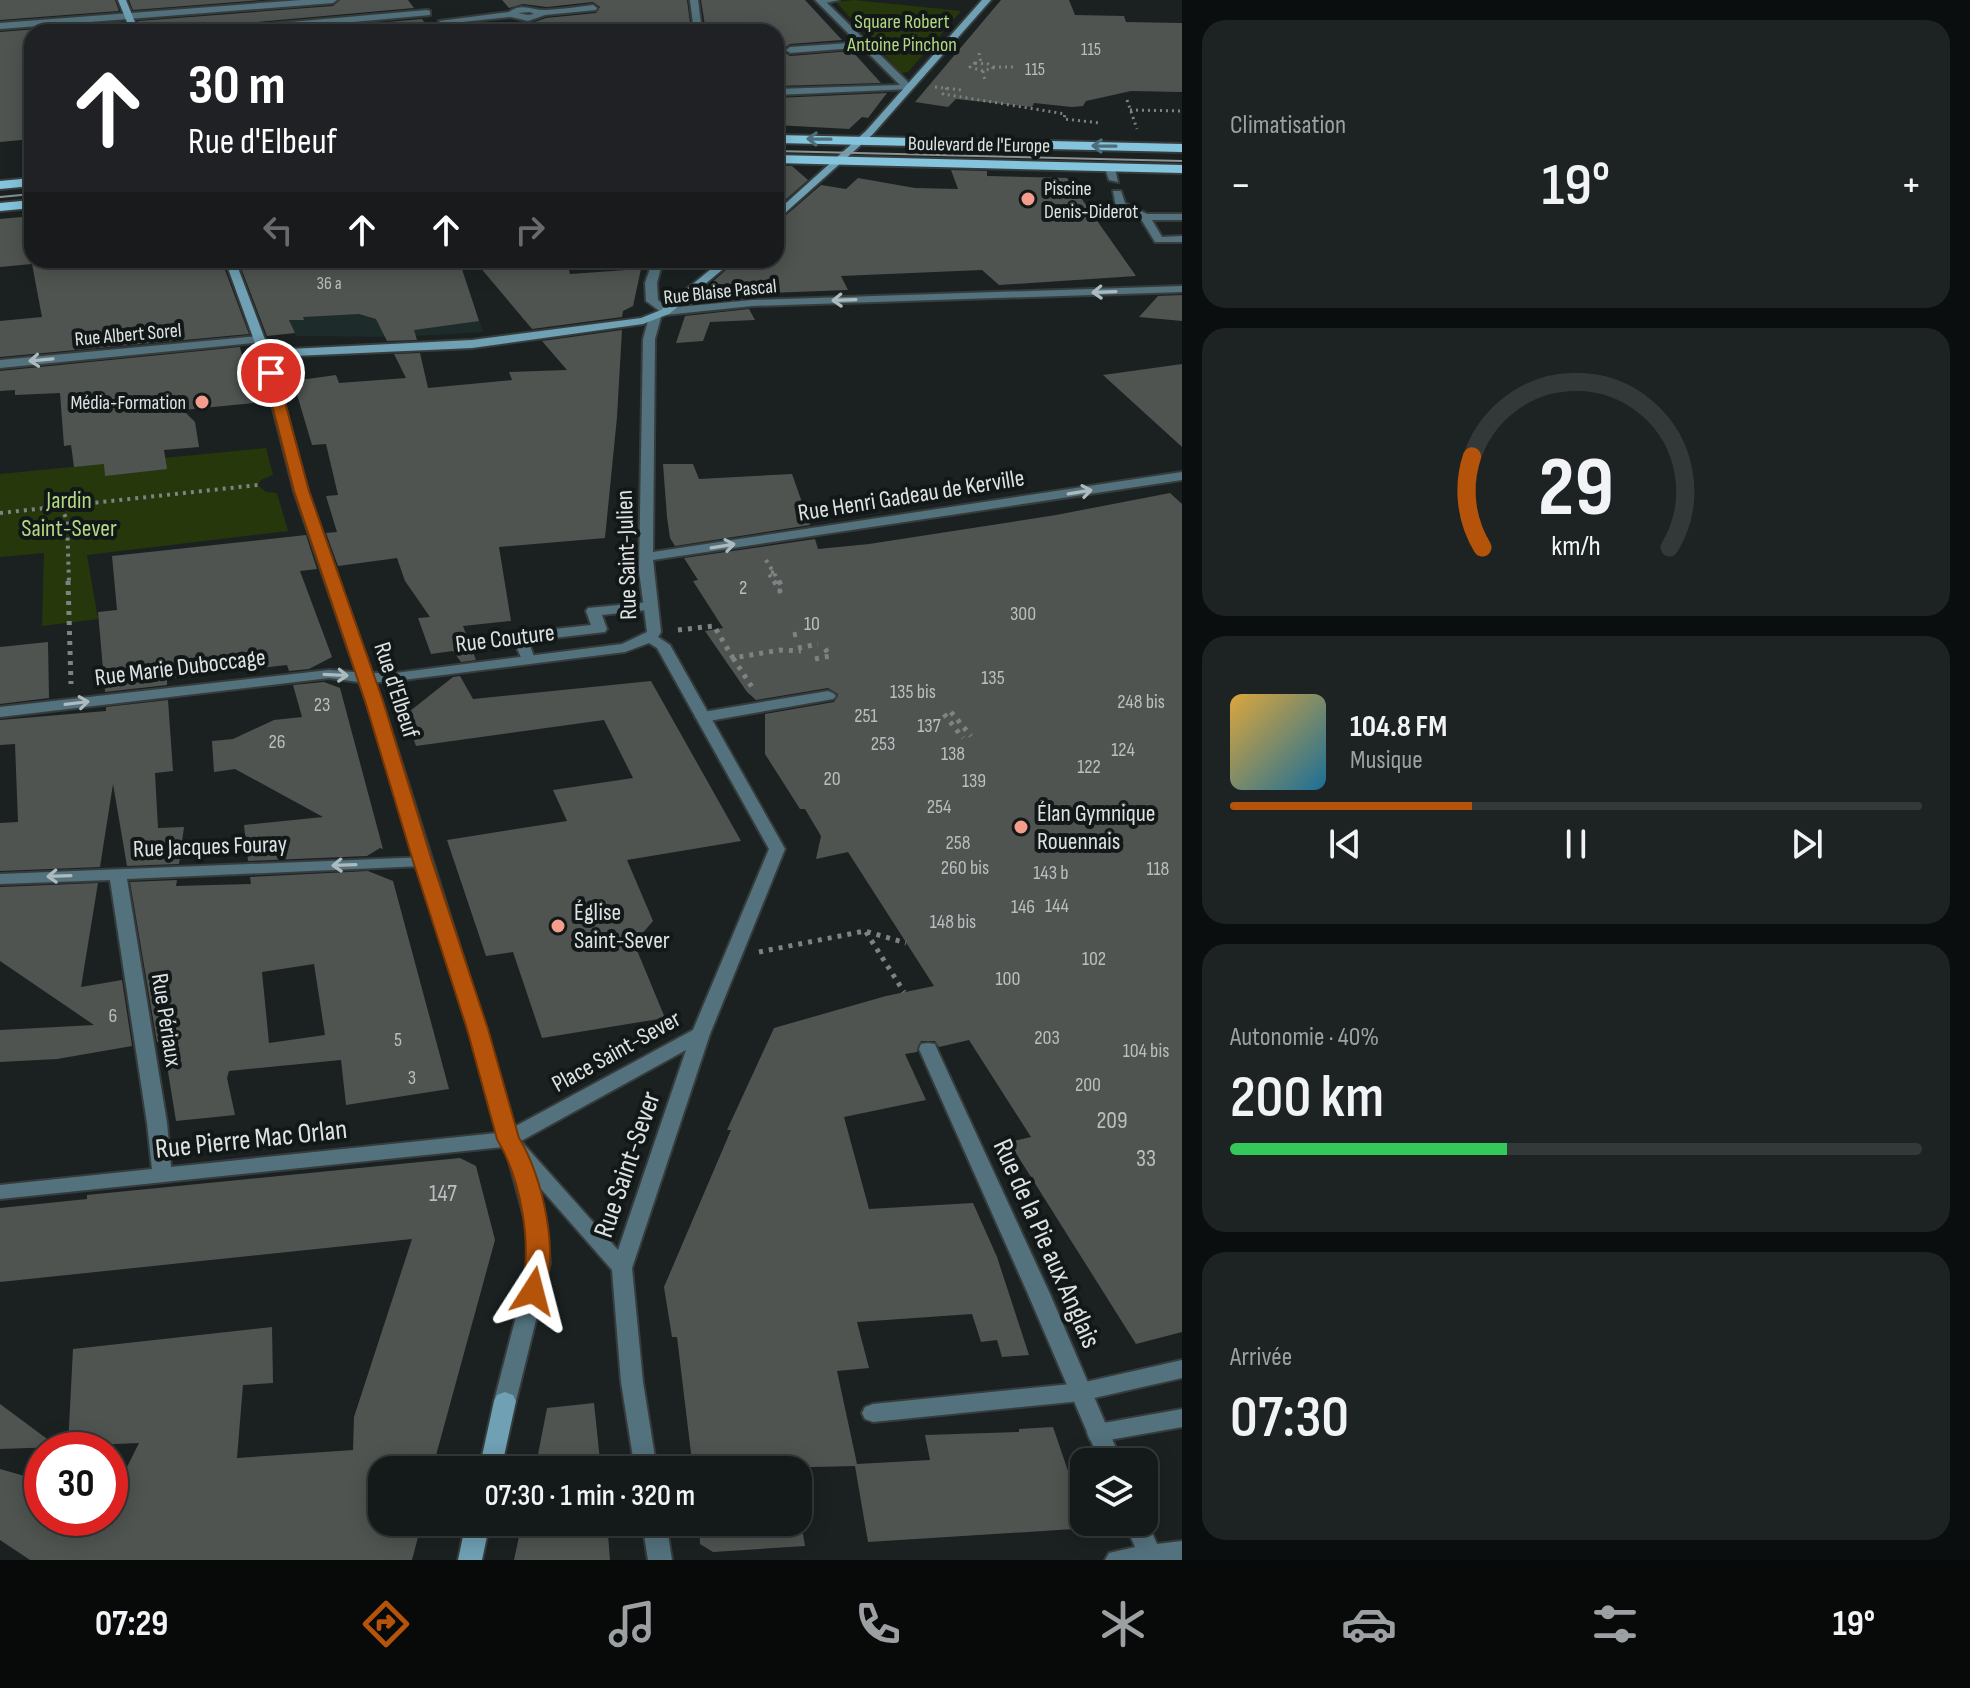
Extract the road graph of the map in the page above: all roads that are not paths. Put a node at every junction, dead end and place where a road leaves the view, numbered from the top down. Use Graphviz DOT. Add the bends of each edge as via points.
graph roads {
  1 [pos="122,0"];
  2 [pos="333,0"];
  3 [pos="694,0"];
  4 [pos="835,0"];
  5 [pos="987,0"];
  6 [pos="820,1"];
  7 [pos="275,5"];
  8 [pos="593,8"];
  9 [pos="427,13"];
  10 [pos="541,13"];
  11 [pos="511,14"];
  12 [pos="129,18"];
  13 [pos="443,21"];
  14 [pos="32,24"];
  15 [pos="132,24"];
  16 [pos="286,24"];
  17 [pos="309,24"];
  18 [pos="697,24"];
  19 [pos="24,25"];
  20 [pos="0,26"];
  21 [pos="864,45"];
  22 [pos="790,50"];
  23 [pos="908,87"];
  24 [pos="784,92"];
  25 [pos="784,139"];
  26 [pos="862,140"];
  27 [pos="1182,148"];
  28 [pos="784,159"];
  29 [pos="841,161"];
  30 [pos="1182,169"];
  31 [pos="24,183"];
  32 [pos="0,185"];
  33 [pos="1117,193"];
  34 [pos="24,205"];
  35 [pos="0,207"];
  36 [pos="784,211"];
  37 [pos="1145,217"];
  38 [pos="1182,217"];
  39 [pos="1182,239"];
  40 [pos="233,268"];
  41 [pos="656,268"];
  42 [pos="719,268"];
  43 [pos="1182,289"];
  44 [pos="660,314"];
  45 [pos="262,347"];
  46 [pos="0,364"];
  47 [pos="1182,476"];
  48 [pos="646,557"];
  49 [pos="650,606"];
  50 [pos="651,635"];
  51 [pos="528,659"];
  52 [pos="366,678"];
  53 [pos="828,696"];
  54 [pos="0,712"];
  55 [pos="703,717"];
  56 [pos="777,849"];
  57 [pos="422,861"];
  58 [pos="118,874"];
  59 [pos="0,879"];
  60 [pos="701,1034"];
  61 [pos="928,1049"];
  62 [pos="508,1139"];
  63 [pos="162,1175"];
  64 [pos="0,1192"];
  65 [pos="622,1268"];
  66 [pos="1182,1369"];
  67 [pos="1081,1392"];
  68 [pos="873,1413"];
  69 [pos="1182,1418"];
  70 [pos="1098,1433"];
  71 [pos="1105,1448"];
  72 [pos="493,1456"];
  73 [pos="644,1456"];
  74 [pos="475,1536"];
  75 [pos="656,1536"];
  76 [pos="1142,1536"];
  77 [pos="1182,1551"];
  78 [pos="1151,1557"];
  79 [pos="470,1560"];
  80 [pos="660,1560"];
  81 [pos="1117,1560"];
  1 -- 12 [label="street"];
  2 -- 7 [label="street"];
  3 -- 18 [label="street"];
  4 -- 6 [label="street"];
  5 -- 23 [label="street"];
  6 -- 21 [label="street"];
  7 -- 12 [label="street"];
  7 -- 16 [label="street"];
  8 -- 10 [label="street"];
  9 -- 17 [label="street"];
  10 -- 11 [label="street" via="528,18"];
  10 -- 11 [label="street" via="518,6"];
  11 -- 13 [label="street"];
  12 -- 14 [label="street"];
  12 -- 15 [label="street"];
  19 -- 20 [label="street"];
  21 -- 22 [label="street"];
  21 -- 23 [label="street"];
  23 -- 24 [label="street"];
  23 -- 26 [label="street"];
  26 -- 25 [label="main road, Boulevard de l'Europe, one-way"];
  27 -- 26 [label="main road, Boulevard de l'Europe, one-way"];
  26 -- 29 [label="street"];
  28 -- 29 [label="main road, Boulevard de l'Europe"];
  29 -- 30 [label="main road, Boulevard de l'Europe" via="1112,174"];
  29 -- 36 [label="street"];
  31 -- 32 [label="main road"];
  33 -- 37 [label="street" via="1120,205"];
  34 -- 35 [label="main road"];
  37 -- 38 [label="street"];
  37 -- 39 [label="street" via="1159,240"];
  40 -- 45 [label="street, Rue d'Elbeuf"];
  41 -- 44 [label="street" via="652,301"];
  42 -- 44 [label="street"];
  43 -- 44 [label="street, Rue Blaise Pascal, one-way" via="752,303"];
  44 -- 45 [label="street, Rue Blaise Pascal" via="621,325 472,344"];
  44 -- 48 [label="street, Rue Saint-Julien" via="649,339"];
  45 -- 46 [label="street, Rue Albert Sorel, one-way"];
  45 -- 52 [label="street, Rue d'Elbeuf" via="301,491"];
  48 -- 47 [label="street, Rue Henri Gadeau de Kerville, one-way"];
  48 -- 49 [label="street, Rue Saint-Julien"];
  49 -- 50 [label="street, Rue Saint-Julien"];
  49 -- 51 [label="street" via="593,611 600,629 519,637"];
  50 -- 51 [label="street, Rue Couture" via="625,648"];
  50 -- 55 [label="street, Rue Saint-Julien" via="663,645"];
  51 -- 52 [label="street, Rue Couture"];
  54 -- 52 [label="street, Rue Marie Duboccage, one-way" via="323,674"];
  52 -- 57 [label="street, Rue d'Elbeuf"];
  53 -- 55 [label="street"];
  55 -- 56 [label="street, Rue Saint-Julien"];
  56 -- 60 [label="street, Place Saint-Sever"];
  57 -- 58 [label="street, Rue Jacques Fouray, one-way"];
  57 -- 62 [label="street, Rue d'Elbeuf"];
  58 -- 59 [label="street, Rue Jacques Fouray, one-way"];
  58 -- 63 [label="street, Rue Périaux"];
  60 -- 62 [label="street, Place Saint-Sever"];
  60 -- 65 [label="street, Rue Saint-Sever"];
  61 -- 67 [label="street, Rue de la Pie aux Anglais"];
  62 -- 63 [label="street, Rue Pierre Mac Orlan"];
  62 -- 65 [label="street, Rue Saint-Sever"];
  62 -- 72 [label="street, Rue d'Elbeuf" via="517,1153 536,1224 540,1263"];
  63 -- 64 [label="street, Rue Pierre Mac Orlan"];
  65 -- 73 [label="street, Rue Saint-Sever"];
  66 -- 67 [label="street"];
  67 -- 68 [label="street"];
  67 -- 70 [label="street, Rue de la Pie aux Anglais"];
  69 -- 70 [label="street"];
  70 -- 71 [label="street, Rue de la Pie aux Anglais"];
  74 -- 79 [label="street"];
  75 -- 80 [label="street"];
  76 -- 78 [label="street"];
  77 -- 78 [label="street"];
  78 -- 81 [label="street"];
}
